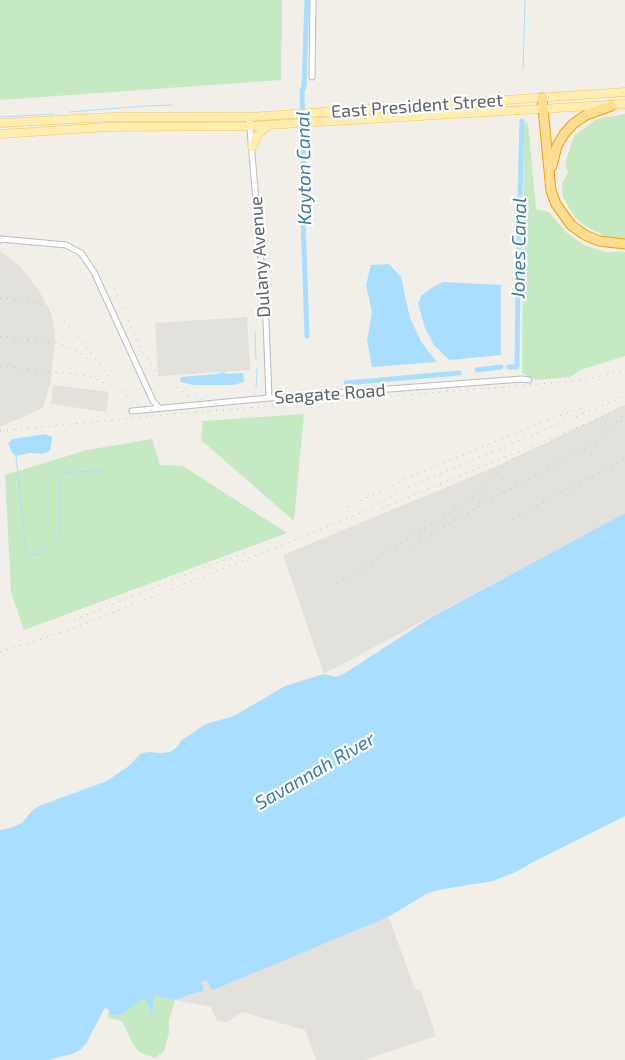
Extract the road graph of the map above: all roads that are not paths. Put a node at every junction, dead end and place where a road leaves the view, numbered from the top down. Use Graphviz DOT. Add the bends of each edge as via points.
graph roads {
  1 [pos="313,0"];
  2 [pos="312,77"];
  3 [pos="625,92"];
  4 [pos="542,98"];
  5 [pos="625,104"];
  6 [pos="611,106"];
  7 [pos="543,108"];
  8 [pos="176,116"];
  9 [pos="250,117"];
  10 [pos="0,123"];
  11 [pos="269,125"];
  12 [pos="250,126"];
  13 [pos="136,127"];
  14 [pos="0,134"];
  15 [pos="252,147"];
  16 [pos="551,191"];
  17 [pos="0,240"];
  18 [pos="625,244"];
  19 [pos="529,380"];
  20 [pos="270,398"];
  21 [pos="159,408"];
  22 [pos="132,411"];
  1 -- 2 [label="street"];
  3 -- 4 [label="main road, East President Street"];
  4 -- 7 [label="highway"];
  4 -- 9 [label="main road, East President Street"];
  5 -- 6 [label="main road, East President Street"];
  6 -- 7 [label="main road, East President Street"];
  6 -- 16 [label="highway" via="586,115 564,134 552,160"];
  7 -- 11 [label="main road, East President Street"];
  7 -- 16 [label="highway"];
  8 -- 9 [label="main road, East President Street"];
  8 -- 10 [label="main road, East President Street"];
  8 -- 13 [label="main road" via="145,119"];
  9 -- 12 [label="street, Dulany Avenue"];
  11 -- 12 [label="main road, East President Street"];
  11 -- 15 [label="main road" via="258,134"];
  12 -- 13 [label="main road, East President Street"];
  12 -- 15 [label="street, Dulany Avenue"];
  13 -- 14 [label="main road, East President Street"];
  15 -- 20 [label="street, Dulany Avenue"];
  16 -- 18 [label="highway" via="560,212 571,225 592,239"];
  17 -- 21 [label="street" via="66,245 81,253 94,272 152,402"];
  19 -- 20 [label="street, Seagate Road"];
  20 -- 21 [label="street, Seagate Road"];
  21 -- 22 [label="street, Seagate Road"];
}
